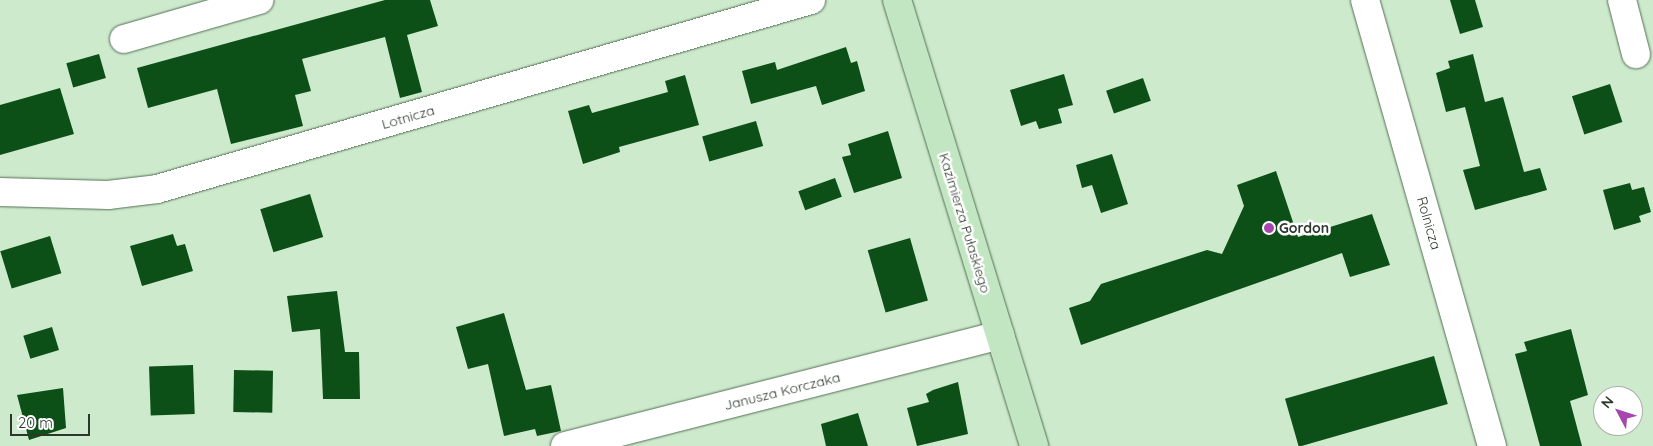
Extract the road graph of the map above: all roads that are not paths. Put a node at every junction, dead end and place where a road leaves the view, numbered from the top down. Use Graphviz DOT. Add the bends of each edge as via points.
graph roads {
  1 [pos="259,0"];
  2 [pos="811,0"];
  3 [pos="896,0"];
  4 [pos="1366,0"];
  5 [pos="1622,0"];
  6 [pos="124,39"];
  7 [pos="1636,54"];
  8 [pos="0,192"];
  9 [pos="1000,335"];
  10 [pos="565,446"];
  11 [pos="1034,446"];
  12 [pos="1492,446"];
  1 -- 6 [label="street"];
  2 -- 8 [label="street, Lotnicza" via="157,189 108,195"];
  3 -- 9 [label="main road, Kazimierza Pułaskiego"];
  4 -- 12 [label="street, Rolnicza"];
  5 -- 7 [label="street"];
  9 -- 10 [label="street, Janusza Korczaka"];
  9 -- 11 [label="main road, Kazimierza Pułaskiego"];
}
